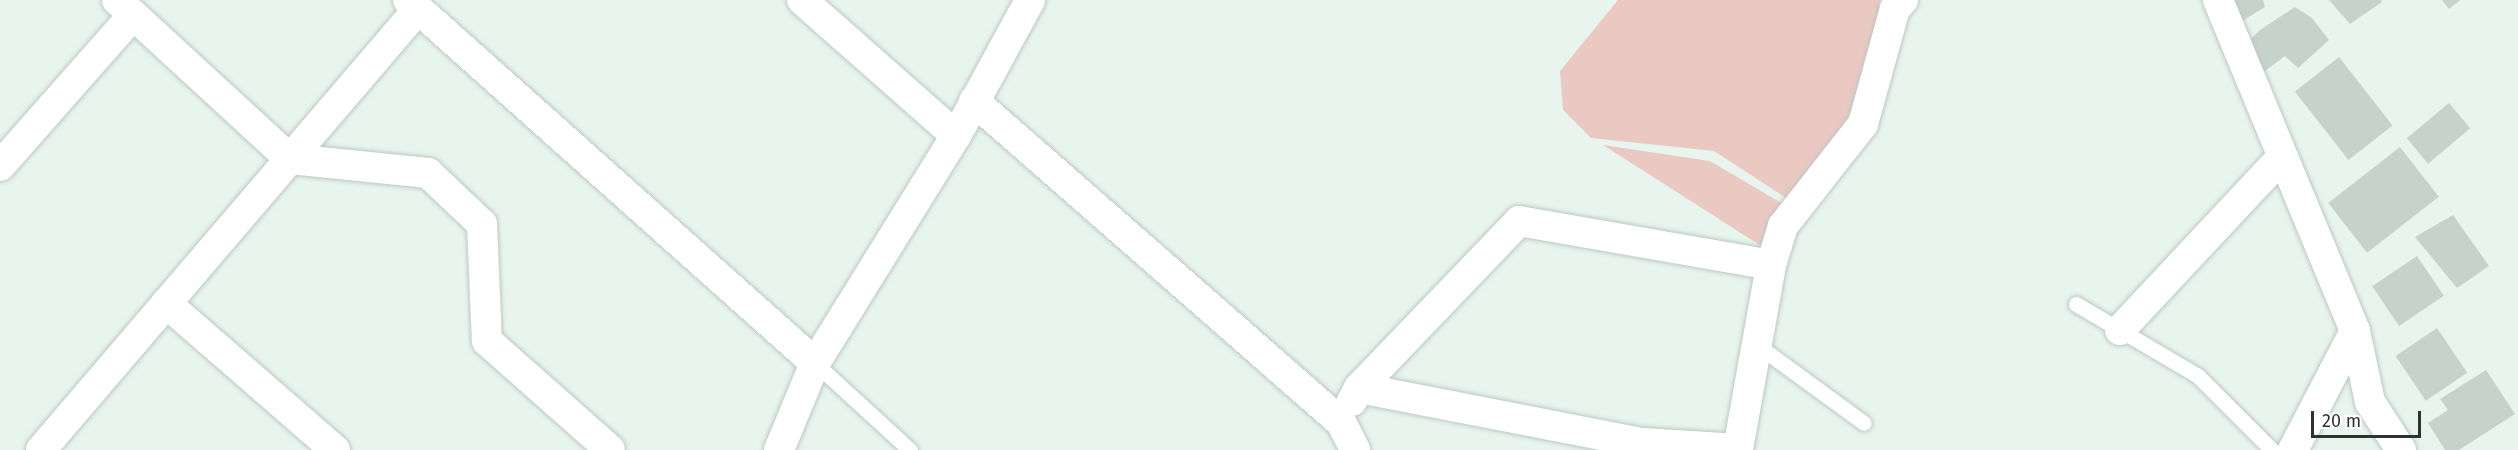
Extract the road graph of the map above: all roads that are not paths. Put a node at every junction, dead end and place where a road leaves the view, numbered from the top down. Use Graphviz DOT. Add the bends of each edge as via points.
graph roads {
  1 [pos="802,0"];
  2 [pos="1029,0"];
  3 [pos="1903,0"];
  4 [pos="2218,0"];
  5 [pos="413,4"];
  6 [pos="125,7"];
  7 [pos="974,101"];
  8 [pos="956,136"];
  9 [pos="2281,158"];
  10 [pos="290,159"];
  11 [pos="0,166"];
  12 [pos="1771,265"];
  13 [pos="166,303"];
  14 [pos="2076,304"];
  15 [pos="2120,330"];
  16 [pos="2355,331"];
  17 [pos="1757,345"];
  18 [pos="815,363"];
  19 [pos="1359,388"];
  20 [pos="1341,422"];
  21 [pos="1864,423"];
  22 [pos="51,446"];
  23 [pos="1643,446"];
  24 [pos="334,450"];
  25 [pos="610,450"];
  26 [pos="779,450"];
  27 [pos="910,450"];
  28 [pos="1355,450"];
  29 [pos="2272,450"];
  30 [pos="2293,450"];
  31 [pos="2401,450"];
  1 -- 8 [label="street"];
  2 -- 7 [label="street"];
  3 -- 12 [label="street" via="1894,9 1863,124 1783,226"];
  4 -- 9 [label="street"];
  5 -- 10 [label="street"];
  5 -- 18 [label="street"];
  6 -- 10 [label="street"];
  6 -- 11 [label="street"];
  7 -- 8 [label="street"];
  7 -- 20 [label="street"];
  8 -- 18 [label="street"];
  9 -- 15 [label="street"];
  9 -- 16 [label="street"];
  10 -- 13 [label="street"];
  10 -- 25 [label="street" via="428,173 482,224 488,341"];
  12 -- 17 [label="street"];
  12 -- 19 [label="street" via="1519,221"];
  13 -- 22 [label="street"];
  13 -- 24 [label="street"];
  14 -- 15 [label="lane"];
  15 -- 29 [label="lane" via="2198,376"];
  16 -- 30 [label="street"];
  16 -- 31 [label="street" via="2370,402"];
  17 -- 21 [label="lane"];
  17 -- 23 [label="street" via="1738,449"];
  18 -- 26 [label="street"];
  18 -- 27 [label="lane"];
  19 -- 20 [label="street"];
  19 -- 23 [label="street"];
  20 -- 28 [label="street"];
}
